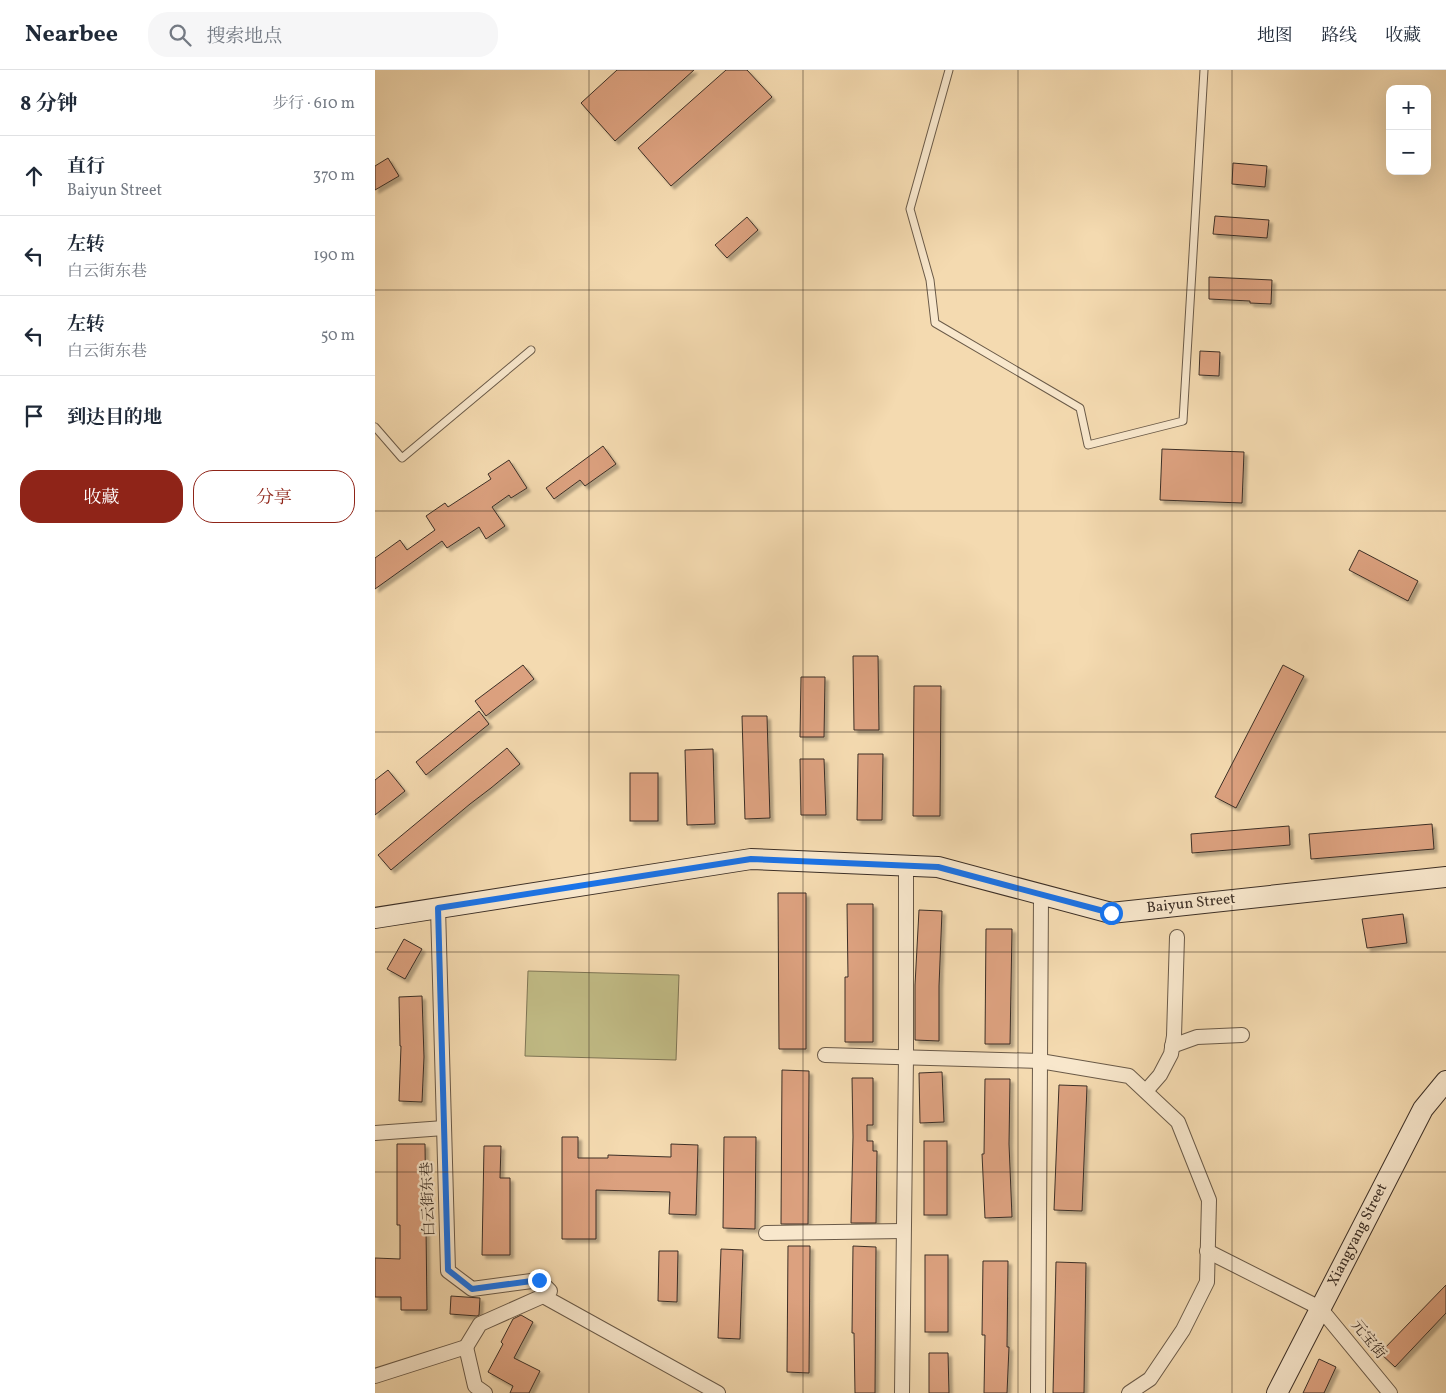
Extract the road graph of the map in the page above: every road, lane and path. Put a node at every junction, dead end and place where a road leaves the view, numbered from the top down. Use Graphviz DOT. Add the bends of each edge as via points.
graph roads {
  1 [pos="949,70"];
  2 [pos="1204,70"];
  3 [pos="531,350"];
  4 [pos="375,427"];
  5 [pos="906,866"];
  6 [pos="1446,878"];
  7 [pos="1041,895"];
  8 [pos="438,908"];
  9 [pos="375,918"];
  10 [pos="1177,937"];
  11 [pos="1242,1035"];
  12 [pos="1172,1046"];
  13 [pos="825,1054"];
  14 [pos="906,1056"];
  15 [pos="1040,1061"];
  16 [pos="1446,1081"];
  17 [pos="1146,1091"];
  18 [pos="444,1128"];
  19 [pos="375,1133"];
  20 [pos="903,1231"];
  21 [pos="767,1233"];
  22 [pos="1207,1251"];
  23 [pos="543,1296"];
  24 [pos="1320,1308"];
  25 [pos="466,1348"];
  26 [pos="375,1376"];
  27 [pos="1136,1391"];
  28 [pos="485,1393"];
  29 [pos="719,1393"];
  30 [pos="901,1393"];
  31 [pos="1038,1393"];
  32 [pos="1277,1393"];
  33 [pos="1390,1393"];
  1 -- 2 [label="lane" via="910,209 930,280 935,323 1080,408 1088,446 1183,420"];
  3 -- 4 [label="lane" via="402,458"];
  5 -- 7 [label="main road, Baiyun Street" via="938,867"];
  5 -- 8 [label="main road, Baiyun Street" via="751,859"];
  5 -- 14 [label="street"];
  6 -- 7 [label="main road, Baiyun Street" via="1111,913"];
  7 -- 15 [label="street"];
  8 -- 9 [label="main road, Baiyun Street"];
  8 -- 18 [label="street, 白云街东巷"];
  10 -- 12 [label="street"];
  11 -- 12 [label="street" via="1197,1037"];
  12 -- 17 [label="street" via="1160,1075"];
  13 -- 14 [label="street"];
  14 -- 15 [label="street"];
  14 -- 20 [label="street"];
  15 -- 17 [label="street" via="1129,1076"];
  15 -- 31 [label="street"];
  16 -- 24 [label="main road, Xiangyang Street" via="1423,1109"];
  17 -- 22 [label="street" via="1178,1122 1209,1200"];
  18 -- 19 [label="street"];
  18 -- 23 [label="street, 白云街东巷" via="448,1270 472,1289 539,1280 550,1291"];
  20 -- 21 [label="street"];
  20 -- 30 [label="street"];
  22 -- 24 [label="street"];
  22 -- 27 [label="street" via="1207,1282 1183,1330 1150,1379"];
  23 -- 25 [label="street" via="481,1324"];
  23 -- 29 [label="street"];
  24 -- 32 [label="main road, Xiangyang Street"];
  24 -- 33 [label="street, 元宝街"];
  25 -- 26 [label="street"];
  25 -- 28 [label="street" via="475,1386"];
}
